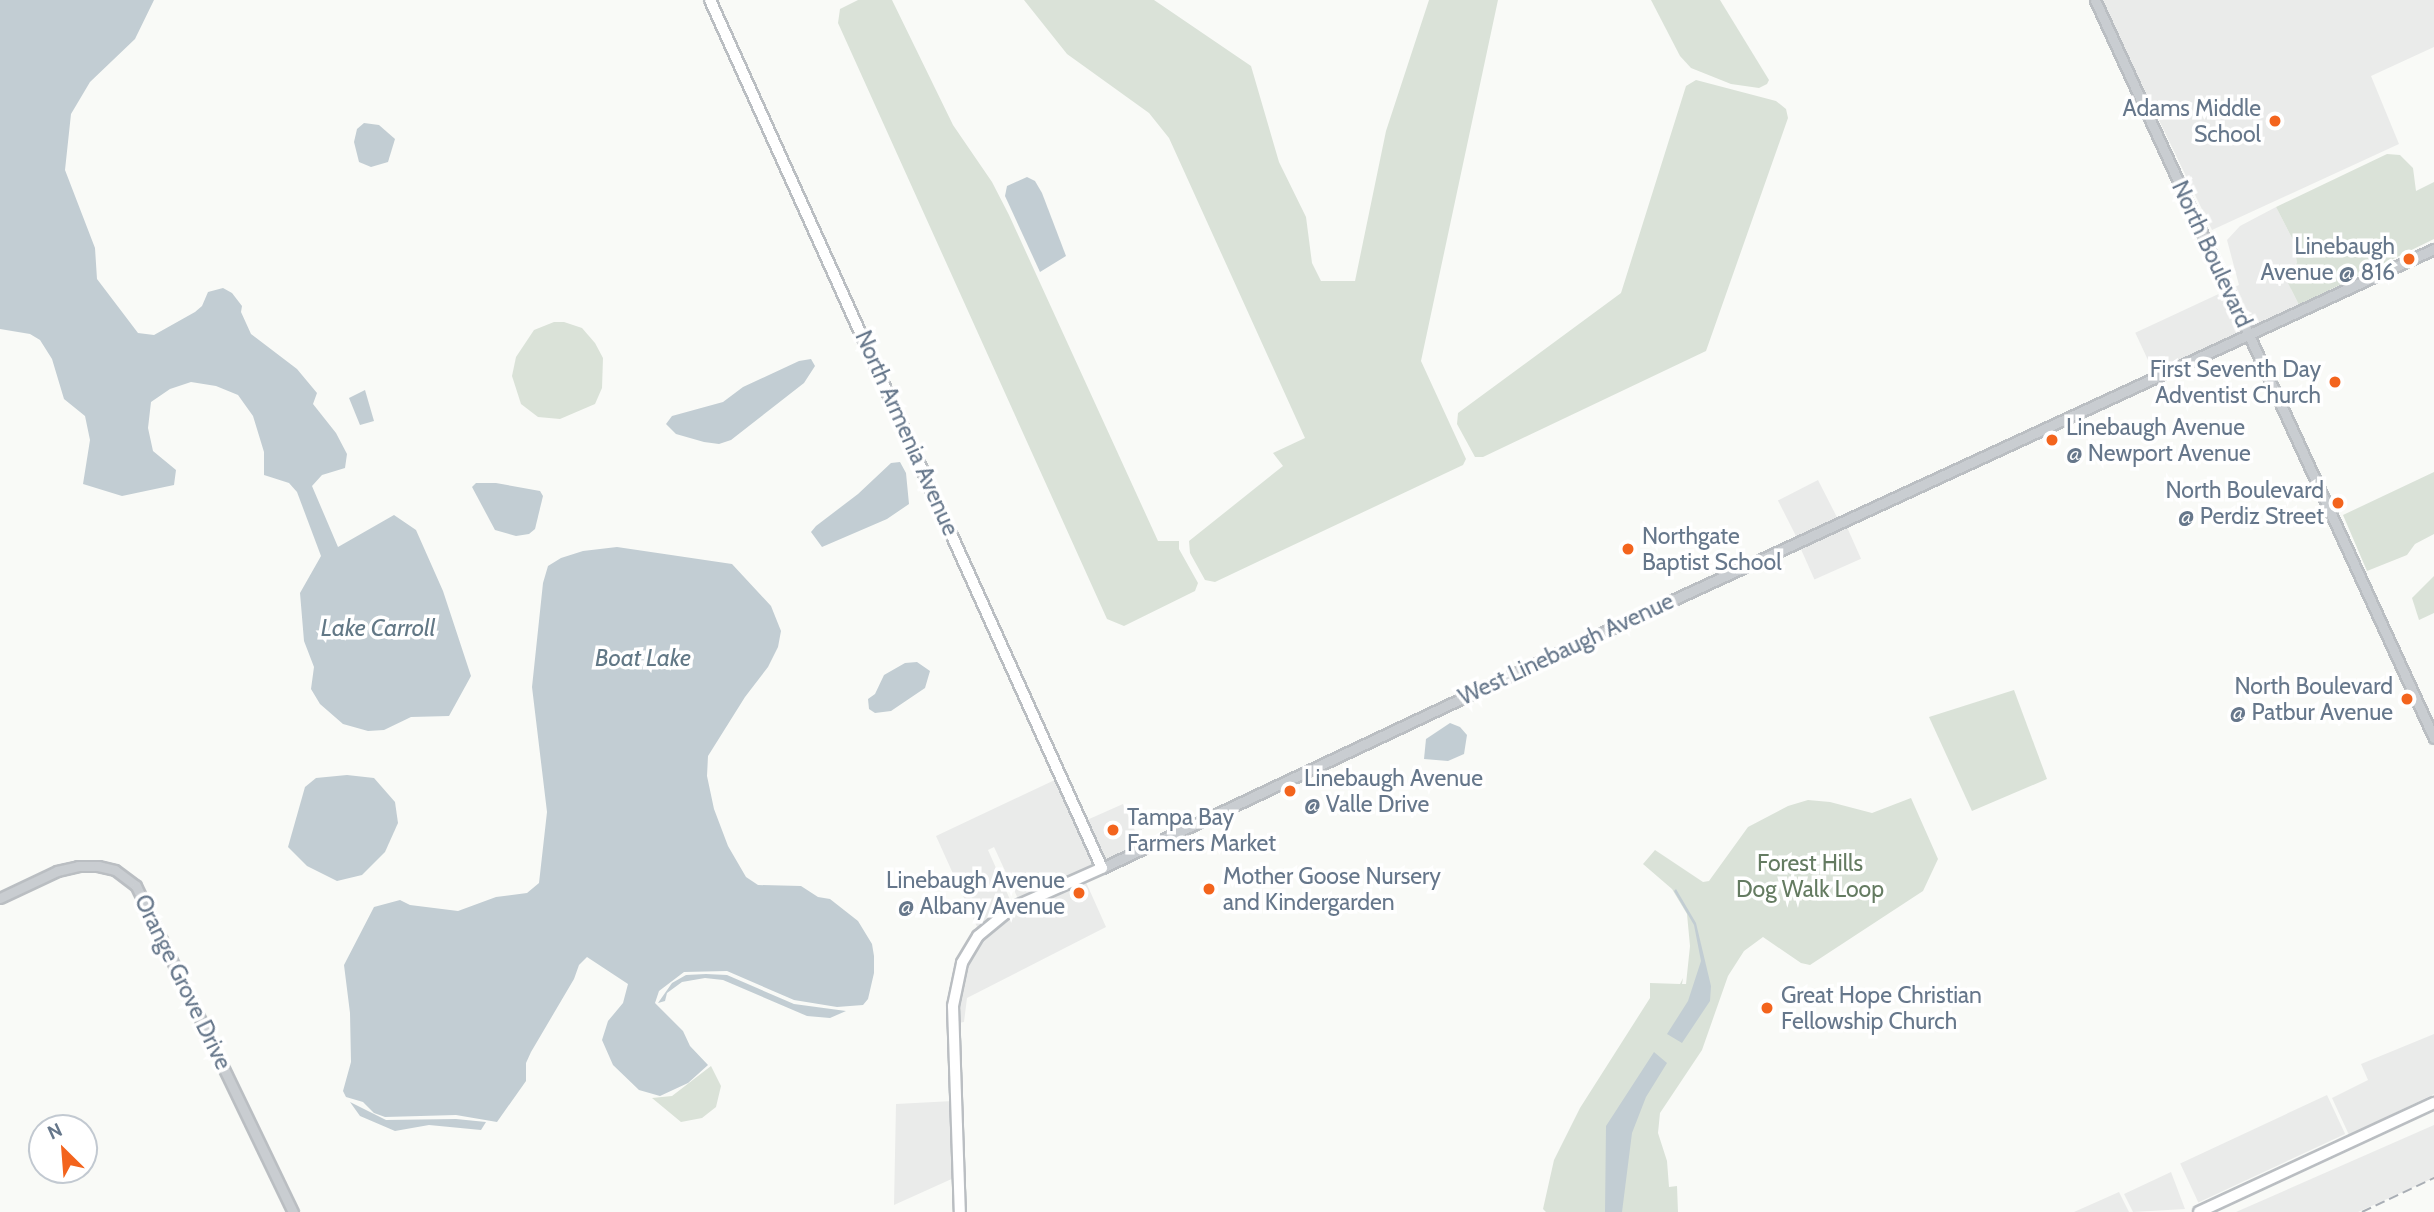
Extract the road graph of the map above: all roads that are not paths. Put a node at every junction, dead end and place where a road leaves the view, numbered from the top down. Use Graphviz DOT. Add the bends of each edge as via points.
graph roads {
  1 [pos="710,0"];
  2 [pos="2095,0"];
  3 [pos="2434,249"];
  4 [pos="2249,334"];
  5 [pos="2434,738"];
  6 [pos="1102,868"];
  7 [pos="0,898"];
  8 [pos="2434,1103"];
  9 [pos="293,1212"];
  10 [pos="960,1212"];
  11 [pos="2199,1212"];
  1 -- 6 [label="main road, North Armenia Avenue"];
  2 -- 4 [label="street, North Boulevard"];
  3 -- 4 [label="street, West Linebaugh Avenue"];
  4 -- 5 [label="street, North Boulevard"];
  4 -- 6 [label="street, West Linebaugh Avenue"];
  6 -- 10 [label="main road, West Linebaugh Avenue" via="1004,915 971,946 956,979"];
  7 -- 9 [label="street, Orange Grove Drive" via="78,866 115,870 136,886"];
  8 -- 11 [label="main road"];
}
